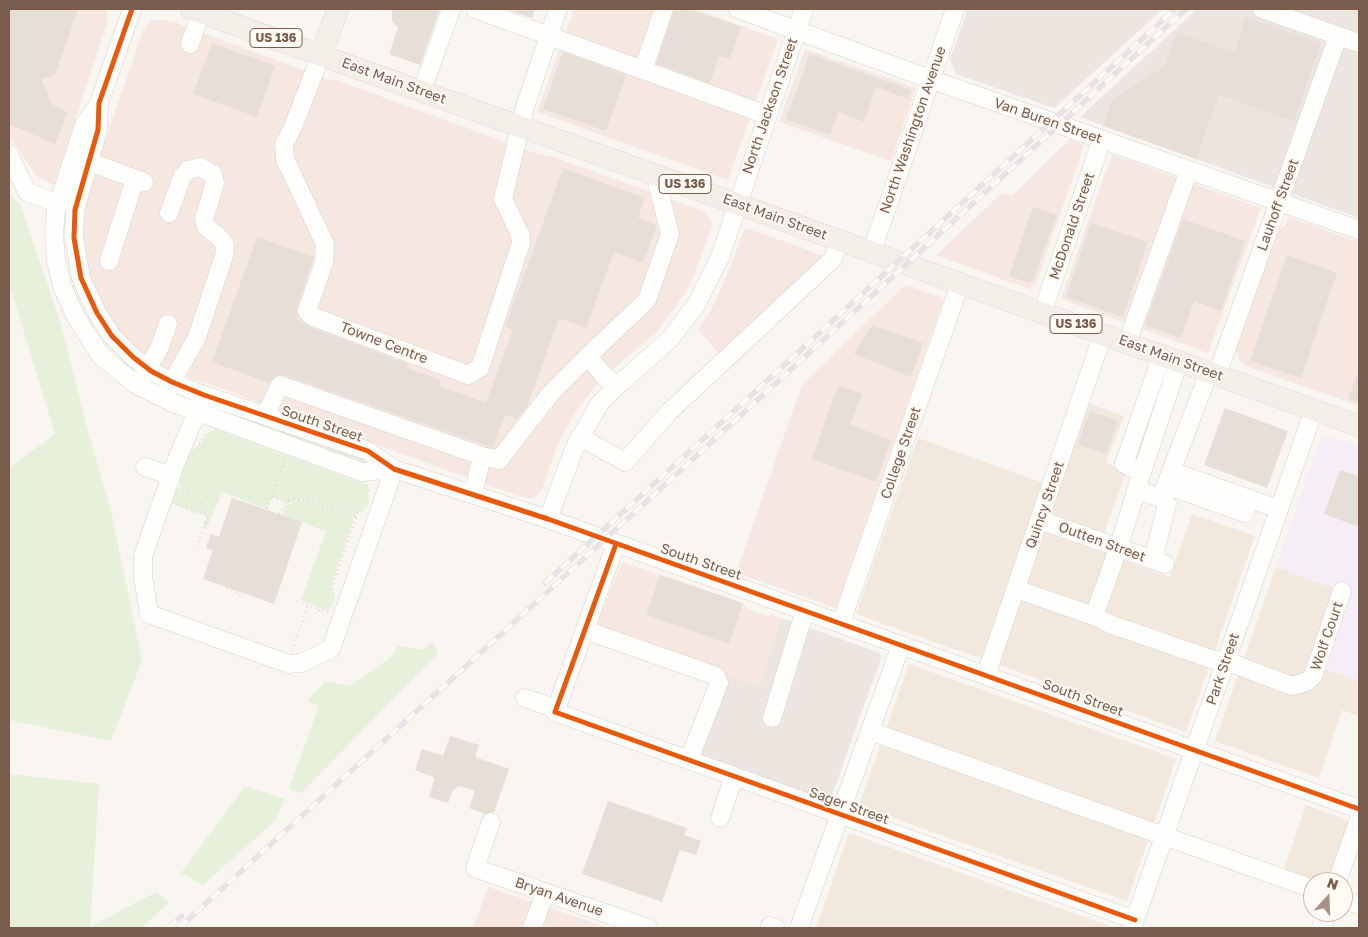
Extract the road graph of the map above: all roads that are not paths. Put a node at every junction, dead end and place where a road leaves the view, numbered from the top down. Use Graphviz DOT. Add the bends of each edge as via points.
graph roads {
  1 [pos="132,9"];
  2 [pos="338,9"];
  3 [pos="451,9"];
  4 [pos="475,9"];
  5 [pos="558,9"];
  6 [pos="664,9"];
  7 [pos="738,9"];
  8 [pos="804,9"];
  9 [pos="955,9"];
  10 [pos="1262,9"];
  11 [pos="196,10"];
  12 [pos="797,30"];
  13 [pos="549,36"];
  14 [pos="1338,36"];
  15 [pos="1359,43"];
  16 [pos="190,44"];
  17 [pos="321,55"];
  18 [pos="643,70"];
  19 [pos="930,79"];
  20 [pos="422,91"];
  21 [pos="767,115"];
  22 [pos="521,126"];
  23 [pos="1102,139"];
  24 [pos="9,154"];
  25 [pos="81,159"];
  26 [pos="1189,170"];
  27 [pos="655,174"];
  28 [pos="1279,202"];
  29 [pos="737,203"];
  30 [pos="58,204"];
  31 [pos="169,213"];
  32 [pos="1359,230"];
  33 [pos="840,240"];
  34 [pos="872,251"];
  35 [pos="109,261"];
  36 [pos="960,284"];
  37 [pos="1042,313"];
  38 [pos="168,324"];
  39 [pos="1103,334"];
  40 [pos="1127,343"];
  41 [pos="588,356"];
  42 [pos="1170,358"];
  43 [pos="148,368"];
  44 [pos="1213,373"];
  45 [pos="172,382"];
  46 [pos="137,385"];
  47 [pos="618,386"];
  48 [pos="204,394"];
  49 [pos="164,398"];
  50 [pos="1314,410"];
  51 [pos="197,412"];
  52 [pos="265,416"];
  53 [pos="1359,426"];
  54 [pos="580,437"];
  55 [pos="482,456"];
  56 [pos="145,467"];
  57 [pos="394,469"];
  58 [pos="176,481"];
  59 [pos="1166,485"];
  60 [pos="1136,490"];
  61 [pos="473,496"];
  62 [pos="1279,509"];
  63 [pos="548,519"];
  64 [pos="1040,520"];
  65 [pos="616,544"];
  66 [pos="1118,549"];
  67 [pos="1016,589"];
  68 [pos="1342,591"];
  69 [pos="805,610"];
  70 [pos="1094,616"];
  71 [pos="841,623"];
  72 [pos="585,630"];
  73 [pos="901,645"];
  74 [pos="1226,661"];
  75 [pos="986,675"];
  76 [pos="524,698"];
  77 [pos="556,711"];
  78 [pos="772,718"];
  79 [pos="870,731"];
  80 [pos="1195,751"];
  81 [pos="689,760"];
  82 [pos="734,776"];
  83 [pos="1359,809"];
  84 [pos="840,815"];
  85 [pos="720,818"];
  86 [pos="1359,819"];
  87 [pos="491,822"];
  88 [pos="1164,836"];
  89 [pos="1340,872"];
  90 [pos="1303,885"];
  91 [pos="545,893"];
  92 [pos="1134,924"];
  93 [pos="532,928"];
  94 [pos="648,928"];
  95 [pos="799,928"];
  1 -- 25 [label="street" via="99,103 98,130"];
  2 -- 17 [label="main road"];
  3 -- 20 [label="street"];
  4 -- 13 [label="street"];
  5 -- 13 [label="street"];
  6 -- 18 [label="street"];
  7 -- 12 [label="street, Van Buren Street"];
  8 -- 12 [label="street, North Jackson Street"];
  9 -- 19 [label="street, North Washington Avenue"];
  10 -- 14 [label="street"];
  11 -- 16 [label="street"];
  11 -- 17 [label="main road, East Main Street / US 136"];
  12 -- 19 [label="street, Van Buren Street"];
  12 -- 21 [label="street, North Jackson Street"];
  13 -- 18 [label="street"];
  13 -- 22 [label="street" via="524,107"];
  14 -- 15 [label="street"];
  14 -- 28 [label="street, Lauhoff Street"];
  17 -- 20 [label="main road, East Main Street / US 136"];
  17 -- 22 [label="street, Towne Centre" via="284,144 285,159 325,244 324,262 308,311 311,316 468,375 480,368 521,243 503,199"];
  18 -- 21 [label="street"];
  19 -- 23 [label="street, Van Buren Street"];
  19 -- 34 [label="street, North Washington Avenue"];
  20 -- 22 [label="main road, East Main Street / US 136"];
  21 -- 29 [label="street, North Jackson Street"];
  22 -- 27 [label="main road, East Main Street / US 136"];
  23 -- 26 [label="street, Van Buren Street"];
  23 -- 37 [label="street, McDonald Street"];
  24 -- 30 [label="street" via="27,192"];
  25 -- 30 [label="street, South Street"];
  25 -- 35 [label="street" via="140,180"];
  25 -- 43 [label="street, South Street" via="74,238 81,278 112,336"];
  26 -- 28 [label="street, Van Buren Street"];
  26 -- 40 [label="street"];
  27 -- 29 [label="main road, East Main Street / US 136"];
  27 -- 41 [label="street" via="670,234 647,300"];
  28 -- 32 [label="street, Van Buren Street"];
  28 -- 44 [label="street, Lauhoff Street"];
  29 -- 33 [label="main road, East Main Street / US 136"];
  29 -- 47 [label="street, North Jackson Street" via="720,257 696,305 670,339"];
  30 -- 46 [label="street, South Street" via="54,235 56,260 64,290 76,317 100,355"];
  31 -- 45 [label="street" via="182,177 188,170 200,167 213,174 215,183 204,219 206,228 225,245 224,256 197,337"];
  33 -- 34 [label="main road, East Main Street / US 136"];
  33 -- 54 [label="street" via="833,259 670,411 625,462"];
  34 -- 36 [label="main road, East Main Street / US 136"];
  36 -- 37 [label="main road, East Main Street / US 136"];
  36 -- 71 [label="street, College Street"];
  37 -- 39 [label="main road, East Main Street / US 136"];
  38 -- 43 [label="street"];
  39 -- 40 [label="main road, East Main Street / US 136"];
  39 -- 64 [label="street, Quincy Street"];
  40 -- 42 [label="main road, East Main Street / US 136"];
  41 -- 47 [label="street" via="605,377"];
  41 -- 55 [label="street" via="550,394 499,460"];
  42 -- 44 [label="main road, East Main Street / US 136"];
  42 -- 60 [label="street" via="1124,464 1142,472"];
  43 -- 45 [label="street, South Street"];
  43 -- 46 [label="street"];
  44 -- 50 [label="main road, East Main Street / US 136"];
  44 -- 59 [label="street, Lauhoff Street"];
  45 -- 48 [label="street, South Street"];
  45 -- 49 [label="street"];
  46 -- 49 [label="street, South Street"];
  47 -- 54 [label="street, North Jackson Street" via="600,404"];
  48 -- 51 [label="street"];
  48 -- 52 [label="street, South Street"];
  49 -- 51 [label="street, South Street"];
  50 -- 53 [label="main road, East Main Street / US 136"];
  50 -- 62 [label="street, Park Street"];
  51 -- 57 [label="street, South Street" via="362,472"];
  51 -- 58 [label="street"];
  52 -- 55 [label="street" via="280,385"];
  52 -- 57 [label="street, South Street" via="368,452"];
  54 -- 63 [label="street, North Jackson Street"];
  55 -- 61 [label="street"];
  56 -- 58 [label="street"];
  57 -- 58 [label="street" via="331,649 301,663 288,664 149,614 143,556"];
  57 -- 61 [label="street, South Street"];
  59 -- 60 [label="street"];
  59 -- 62 [label="street" via="1250,499"];
  59 -- 66 [label="street, Outten Street" via="1167,504 1159,562"];
  60 -- 66 [label="street"];
  61 -- 63 [label="street, South Street"];
  62 -- 74 [label="street, Park Street"];
  63 -- 65 [label="street, South Street"];
  64 -- 66 [label="street, Outten Street"];
  64 -- 67 [label="street, Quincy Street"];
  65 -- 69 [label="street, South Street"];
  65 -- 72 [label="street"];
  66 -- 70 [label="street"];
  67 -- 70 [label="street, Wolf Court"];
  67 -- 75 [label="street, Quincy Street"];
  68 -- 74 [label="street, Wolf Court" via="1314,676 1306,682 1292,686"];
  69 -- 71 [label="street, South Street"];
  69 -- 78 [label="street"];
  70 -- 74 [label="street, Wolf Court" via="1214,660"];
  71 -- 73 [label="street, South Street"];
  72 -- 77 [label="street"];
  72 -- 81 [label="street" via="716,676 719,684"];
  73 -- 75 [label="street, South Street"];
  73 -- 79 [label="street"];
  74 -- 80 [label="street, Park Street"];
  75 -- 80 [label="street, South Street"];
  76 -- 77 [label="street, Sager Street"];
  77 -- 81 [label="street, Sager Street"];
  79 -- 84 [label="street"];
  79 -- 88 [label="street"];
  80 -- 83 [label="street, South Street"];
  80 -- 88 [label="street, Park Street"];
  81 -- 82 [label="street, Sager Street"];
  82 -- 84 [label="street, Sager Street"];
  82 -- 85 [label="street"];
  84 -- 92 [label="street, Sager Street"];
  84 -- 95 [label="street"];
  86 -- 89 [label="street"];
  87 -- 91 [label="street, Bryan Avenue" via="475,868"];
  88 -- 90 [label="street"];
  88 -- 92 [label="street, Park Street"];
  91 -- 93 [label="street"];
  91 -- 94 [label="street, Bryan Avenue"];
}
